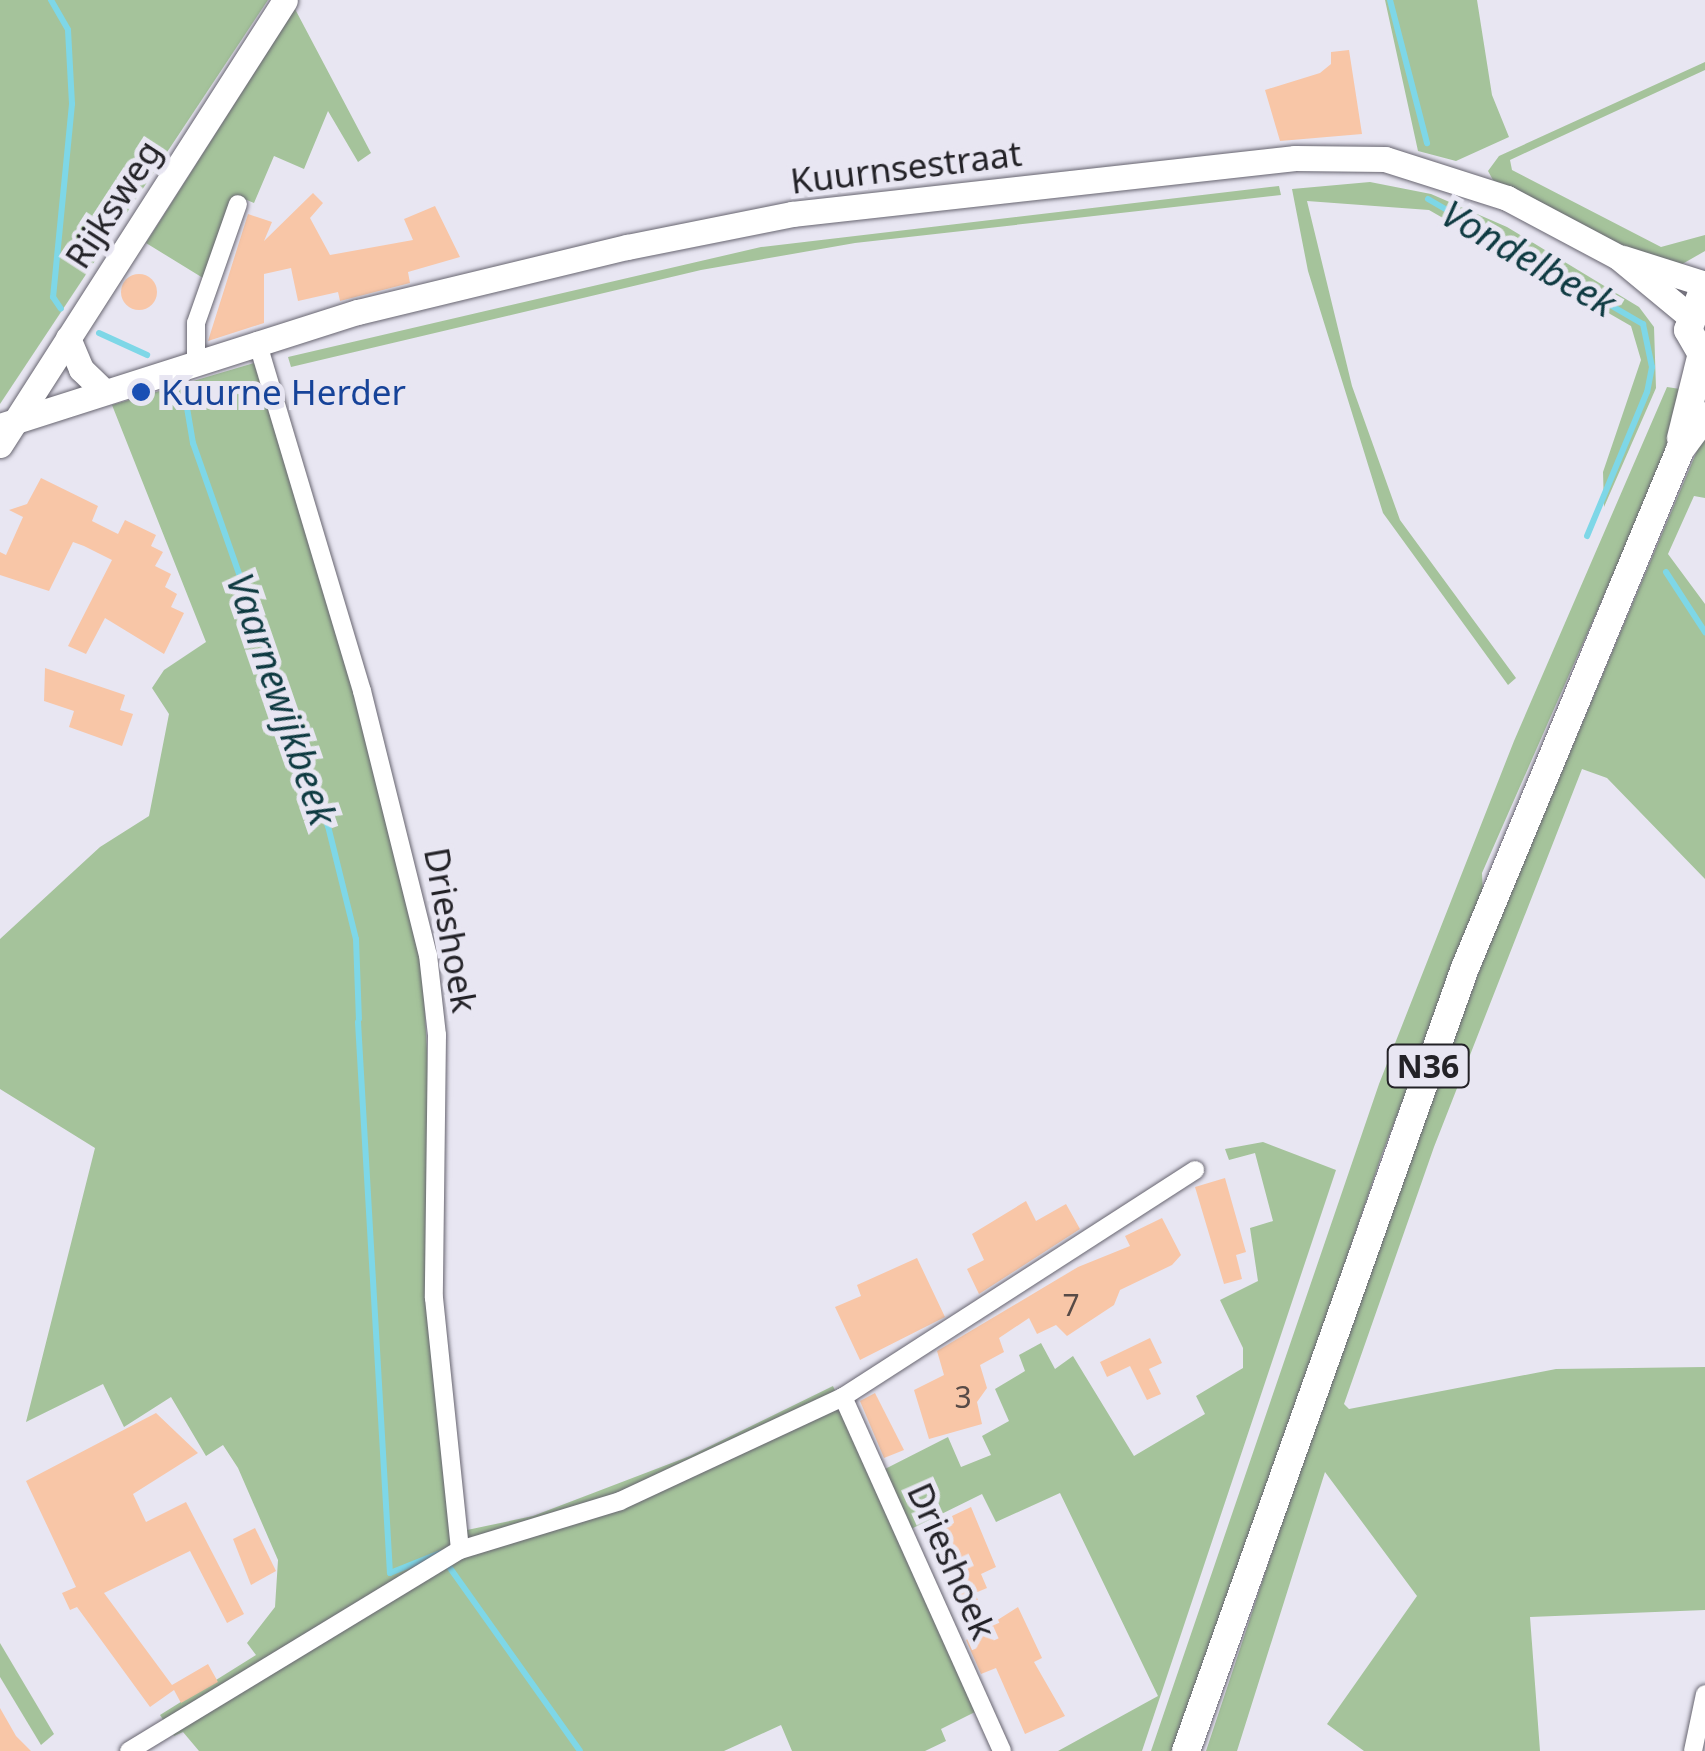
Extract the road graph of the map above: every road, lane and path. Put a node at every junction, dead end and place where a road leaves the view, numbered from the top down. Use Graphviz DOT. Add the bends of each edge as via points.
graph roads {
  1 [pos="285,0"];
  2 [pos="238,204"];
  3 [pos="1618,257"];
  4 [pos="1705,285"];
  5 [pos="1688,315"];
  6 [pos="68,338"];
  7 [pos="256,341"];
  8 [pos="1703,359"];
  9 [pos="196,360"];
  10 [pos="104,391"];
  11 [pos="1705,416"];
  12 [pos="4,432"];
  13 [pos="1680,450"];
  14 [pos="1195,1170"];
  15 [pos="843,1398"];
  16 [pos="460,1550"];
  17 [pos="1209,1694"];
  18 [pos="1705,1694"];
  19 [pos="128,1751"];
  20 [pos="1002,1751"];
  21 [pos="1186,1751"];
  22 [pos="1196,1751"];
  23 [pos="1694,1751"];
  1 -- 6 [label="street, Rijksweg"];
  2 -- 9 [label="street" via="196,323"];
  3 -- 4 [label="street, Kuurnsestraat"];
  3 -- 5 [label="street, Kuurnsestraat"];
  3 -- 7 [label="street, Kuurnsestraat" via="1506,198 1434,170 1358,156 1295,158 792,214 627,247"];
  4 -- 5 [label="main road"];
  5 -- 8 [label="main road, N36"];
  6 -- 10 [label="street" via="81,369"];
  6 -- 12 [label="street, Rijksweg"];
  7 -- 9 [label="street, Kuurnsestraat"];
  7 -- 16 [label="street, Drieshoek" via="362,691 428,955 437,1035 434,1298"];
  8 -- 13 [label="main road, N36"];
  9 -- 10 [label="street, Kuurnsestraat"];
  10 -- 12 [label="street, Kuurnsestraat"];
  11 -- 13 [label="main road, N36"];
  13 -- 17 [label="main road, N36" via="1406,1126"];
  14 -- 15 [label="street"];
  15 -- 16 [label="street" via="620,1501"];
  15 -- 20 [label="street, Drieshoek"];
  16 -- 19 [label="street"];
  17 -- 21 [label="main road, N36"];
  17 -- 22 [label="main road, N36"];
  18 -- 23 [label="street"];
}
